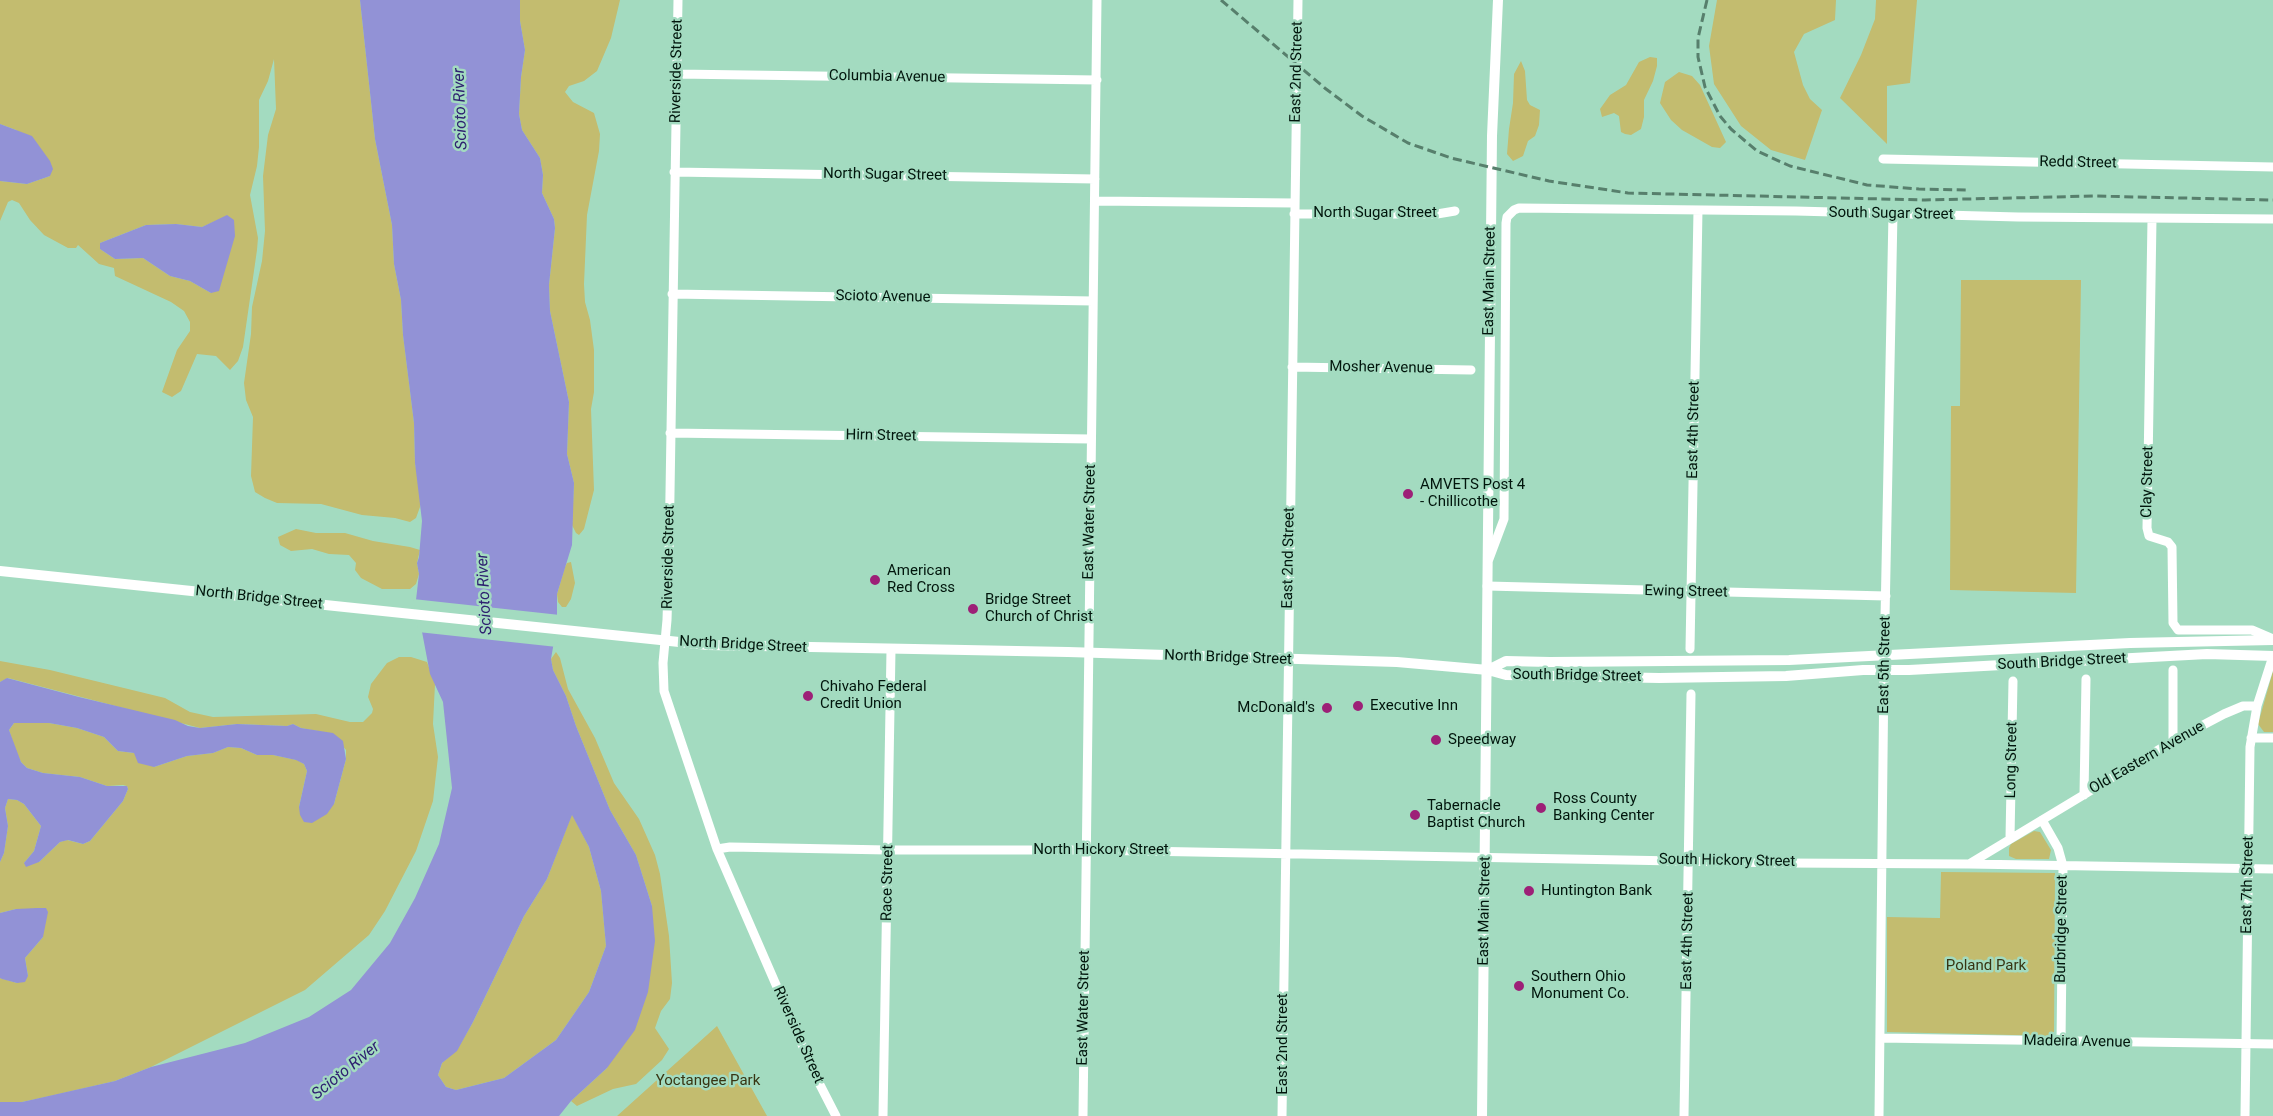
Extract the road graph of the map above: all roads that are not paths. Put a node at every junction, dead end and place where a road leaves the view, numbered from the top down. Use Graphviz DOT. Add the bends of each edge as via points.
graph roads {
  1 [pos="678,0"];
  2 [pos="1097,0"];
  3 [pos="1298,0"];
  4 [pos="1498,0"];
  5 [pos="677,74"];
  6 [pos="1097,80"];
  7 [pos="1883,159"];
  8 [pos="2273,166"];
  9 [pos="675,172"];
  10 [pos="1095,178"];
  11 [pos="1095,201"];
  12 [pos="1294,203"];
  13 [pos="1698,210"];
  14 [pos="1455,211"];
  15 [pos="1510,213"];
  16 [pos="1893,213"];
  17 [pos="1293,214"];
  18 [pos="2152,219"];
  19 [pos="2273,219"];
  20 [pos="672,294"];
  21 [pos="1093,301"];
  22 [pos="1292,367"];
  23 [pos="1471,370"];
  24 [pos="670,433"];
  25 [pos="1091,439"];
  26 [pos="1487,562"];
  27 [pos="0,571"];
  28 [pos="1487,586"];
  29 [pos="1691,592"];
  30 [pos="1886,596"];
  31 [pos="2273,640"];
  32 [pos="665,641"];
  33 [pos="1690,649"];
  34 [pos="891,650"];
  35 [pos="1089,653"];
  36 [pos="1884,655"];
  37 [pos="2273,656"];
  38 [pos="1287,660"];
  39 [pos="1884,669"];
  40 [pos="1488,670"];
  41 [pos="2173,670"];
  42 [pos="2086,679"];
  43 [pos="2013,681"];
  44 [pos="1691,694"];
  45 [pos="2257,706"];
  46 [pos="2251,738"];
  47 [pos="2273,738"];
  48 [pos="2173,741"];
  49 [pos="2084,795"];
  50 [pos="2042,820"];
  51 [pos="2010,838"];
  52 [pos="717,849"];
  53 [pos="888,850"];
  54 [pos="1087,850"];
  55 [pos="1286,854"];
  56 [pos="1485,856"];
  57 [pos="1689,861"];
  58 [pos="1883,864"];
  59 [pos="1969,864"];
  60 [pos="2063,866"];
  61 [pos="2247,869"];
  62 [pos="2273,869"];
  63 [pos="1881,1038"];
  64 [pos="2061,1042"];
  65 [pos="2248,1043"];
  66 [pos="2273,1044"];
  67 [pos="836,1116"];
  68 [pos="883,1116"];
  69 [pos="1083,1116"];
  70 [pos="1282,1116"];
  71 [pos="1482,1116"];
  72 [pos="1684,1116"];
  73 [pos="1880,1116"];
  74 [pos="2245,1116"];
  1 -- 5 [label="street, Riverside Street"];
  2 -- 6 [label="street, East Water Street"];
  3 -- 12 [label="street, East 2nd Street"];
  4 -- 26 [label="main road, East Main Street" via="1492,136"];
  5 -- 6 [label="street, Columbia Avenue"];
  5 -- 9 [label="street, Riverside Street"];
  6 -- 10 [label="street, East Water Street"];
  7 -- 8 [label="street, Redd Street"];
  9 -- 10 [label="street, North Sugar Street"];
  9 -- 20 [label="street, Riverside Street"];
  10 -- 11 [label="street, East Water Street"];
  11 -- 12 [label="street, North Sugar Street"];
  11 -- 21 [label="street, East Water Street"];
  12 -- 17 [label="street, East 2nd Street"];
  13 -- 15 [label="street, South Sugar Street" via="1519,208"];
  13 -- 16 [label="street, South Sugar Street"];
  13 -- 29 [label="street, East 4th Street"];
  14 -- 17 [label="street, North Sugar Street"];
  15 -- 26 [label="street, East Main Street" via="1506,223 1504,519"];
  16 -- 18 [label="street, South Sugar Street"];
  16 -- 30 [label="street, East 5th Street"];
  17 -- 22 [label="street, East 2nd Street"];
  18 -- 19 [label="street, South Sugar Street"];
  18 -- 31 [label="street, Clay Street" via="2147,528 2149,536 2172,547 2173,623 2178,630 2252,630"];
  20 -- 21 [label="street, Scioto Avenue"];
  20 -- 24 [label="street, Riverside Street"];
  21 -- 25 [label="street, East Water Street"];
  22 -- 23 [label="street, Mosher Avenue"];
  22 -- 38 [label="street, East 2nd Street"];
  24 -- 25 [label="street, Hirn Street"];
  24 -- 32 [label="street, Riverside Street"];
  25 -- 35 [label="street, East Water Street"];
  26 -- 28 [label="main road, East Main Street"];
  27 -- 32 [label="main road, North Bridge Street"];
  28 -- 29 [label="street, Ewing Street"];
  28 -- 40 [label="main road, East Main Street"];
  29 -- 30 [label="street, Ewing Street"];
  29 -- 33 [label="street, East 4th Street"];
  30 -- 36 [label="street, East 5th Street"];
  31 -- 36 [label="main road, South Bridge Street"];
  32 -- 34 [label="main road, North Bridge Street"];
  32 -- 52 [label="street, Riverside Street" via="664,692"];
  34 -- 35 [label="main road, North Bridge Street"];
  34 -- 53 [label="street, Race Street"];
  35 -- 38 [label="main road, North Bridge Street"];
  35 -- 54 [label="street, East Water Street"];
  36 -- 39 [label="street, East 5th Street"];
  36 -- 40 [label="main road, South Bridge Street" via="1694,662 1506,661"];
  37 -- 39 [label="main road, South Bridge Street" via="2207,654"];
  37 -- 45 [label="street, East 7th Street"];
  38 -- 40 [label="main road, North Bridge Street" via="1397,662"];
  38 -- 55 [label="street, East 2nd Street"];
  39 -- 40 [label="main road, South Bridge Street" via="1786,676 1659,678 1506,675"];
  39 -- 58 [label="street, East 5th Street"];
  40 -- 56 [label="main road, East Main Street"];
  41 -- 48 [label="street"];
  42 -- 49 [label="street"];
  43 -- 51 [label="street, Long Street"];
  44 -- 57 [label="street, East 4th Street"];
  45 -- 46 [label="street, East 7th Street"];
  45 -- 48 [label="street, Old Eastern Avenue" via="2243,706"];
  46 -- 47 [label="street"];
  46 -- 61 [label="street, East 7th Street"];
  48 -- 49 [label="street, Old Eastern Avenue"];
  49 -- 50 [label="street, Old Eastern Avenue"];
  50 -- 51 [label="street"];
  50 -- 60 [label="street, Burbridge Street"];
  51 -- 59 [label="street"];
  52 -- 53 [label="street, North Hickory Street"];
  52 -- 67 [label="street, Riverside Street"];
  53 -- 54 [label="street, North Hickory Street"];
  53 -- 68 [label="street, Race Street"];
  54 -- 55 [label="street, North Hickory Street"];
  54 -- 69 [label="street, East Water Street"];
  55 -- 56 [label="street, North Hickory Street"];
  55 -- 70 [label="street, East 2nd Street"];
  56 -- 57 [label="street, South Hickory Street"];
  56 -- 71 [label="main road, East Main Street"];
  57 -- 58 [label="street, South Hickory Street"];
  57 -- 72 [label="street, East 4th Street"];
  58 -- 59 [label="street, South Hickory Street"];
  58 -- 63 [label="street, East 5th Street"];
  59 -- 60 [label="street, South Hickory Street"];
  60 -- 61 [label="street, South Hickory Street"];
  60 -- 64 [label="street, Burbridge Street"];
  61 -- 62 [label="street, South Hickory Street"];
  61 -- 65 [label="street, East 7th Street"];
  63 -- 64 [label="street, Madeira Avenue"];
  63 -- 73 [label="street, East 5th Street"];
  64 -- 65 [label="street, Madeira Avenue"];
  65 -- 66 [label="street, Madeira Avenue"];
  65 -- 74 [label="street, East 7th Street"];
}
